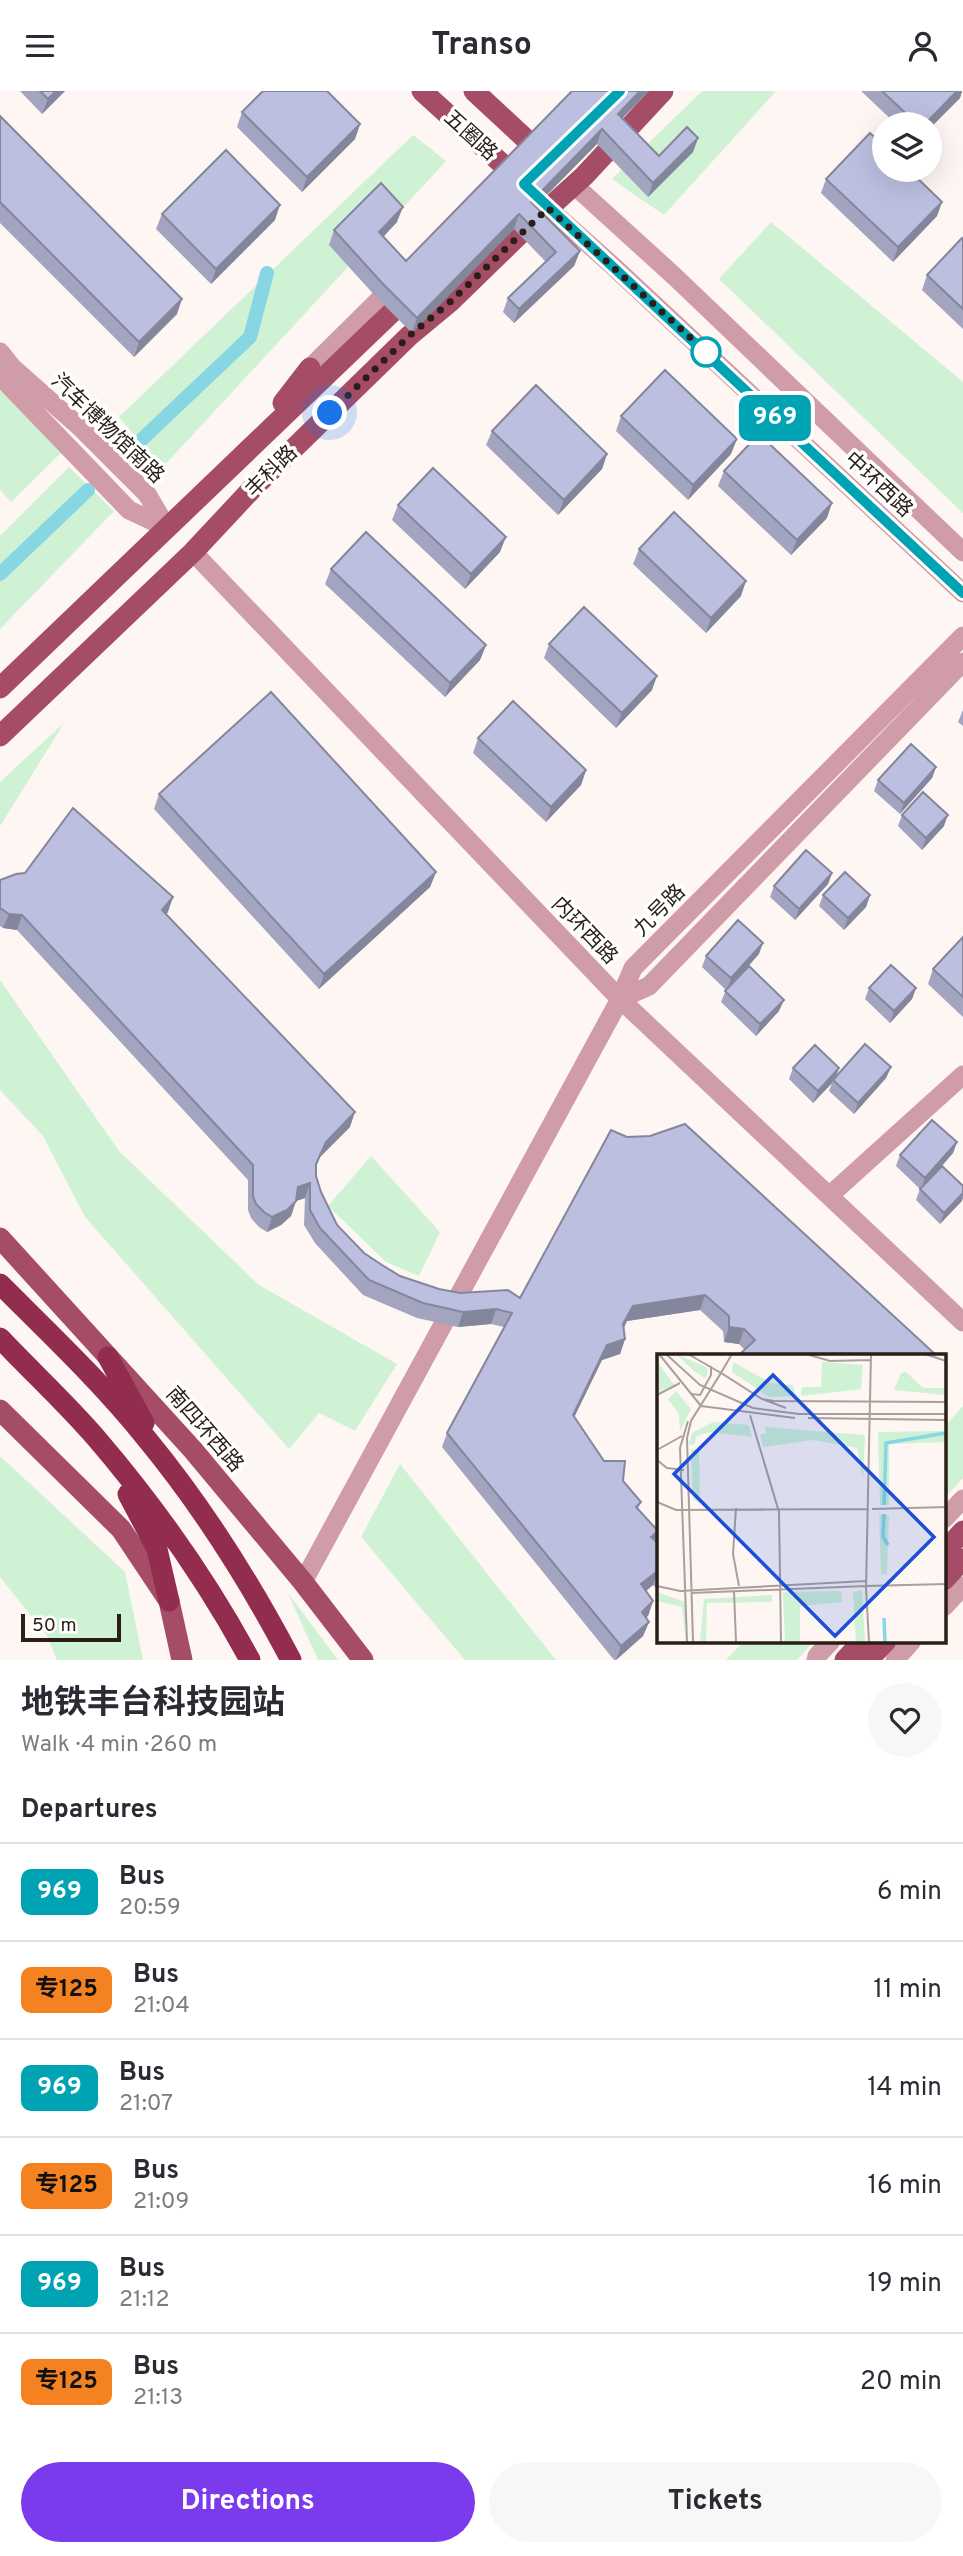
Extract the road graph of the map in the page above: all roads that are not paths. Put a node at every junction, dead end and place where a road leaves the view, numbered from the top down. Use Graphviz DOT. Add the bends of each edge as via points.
graph roads {
  1 [pos="422,91"];
  2 [pos="474,91"];
  3 [pos="663,91"];
  4 [pos="680,91"];
  5 [pos="638,118"];
  6 [pos="567,143"];
  7 [pos="549,160"];
  8 [pos="574,185"];
  9 [pos="517,192"];
  10 [pos="548,208"];
  11 [pos="414,279"];
  12 [pos="0,352"];
  13 [pos="310,368"];
  14 [pos="0,376"];
  15 [pos="269,431"];
  16 [pos="167,528"];
  17 [pos="193,552"];
  18 [pos="963,552"];
  19 [pos="963,593"];
  20 [pos="963,636"];
  21 [pos="963,661"];
  22 [pos="0,688"];
  23 [pos="0,736"];
  24 [pos="620,999"];
  25 [pos="963,1075"];
  26 [pos="829,1196"];
  27 [pos="0,1238"];
  28 [pos="0,1284"];
  29 [pos="963,1322"];
  30 [pos="0,1338"];
  31 [pos="108,1357"];
  32 [pos="0,1410"];
  33 [pos="96,1437"];
  34 [pos="164,1462"];
  35 [pos="963,1499"];
  36 [pos="946,1518"];
  37 [pos="963,1531"];
  38 [pos="946,1550"];
  39 [pos="963,1559"];
  40 [pos="946,1578"];
  41 [pos="303,1582"];
  42 [pos="963,1586"];
  43 [pos="169,1601"];
  44 [pos="946,1605"];
  45 [pos="829,1643"];
  46 [pos="861,1643"];
  47 [pos="902,1649"];
  48 [pos="182,1660"];
  49 [pos="250,1660"];
  50 [pos="291,1660"];
  51 [pos="363,1660"];
  52 [pos="816,1660"];
  53 [pos="845,1660"];
  54 [pos="868,1660"];
  1 -- 9 [label="main road, 五圈路"];
  2 -- 7 [label="main road, 五圈路"];
  3 -- 5 [label="main road, 丰科路"];
  4 -- 5 [label="main road"];
  5 -- 8 [label="main road, 丰科路"];
  6 -- 7 [label="main road"];
  7 -- 8 [label="main road, 五圈路"];
  7 -- 9 [label="main road"];
  8 -- 10 [label="main road, 丰科路"];
  8 -- 18 [label="street, 中环西路"];
  9 -- 10 [label="main road, 五圈路"];
  10 -- 17 [label="main road, 丰科路" via="409,336"];
  10 -- 19 [label="street, 中环西路"];
  11 -- 13 [label="street, 丰科路"];
  11 -- 15 [label="main road, 丰科路"];
  12 -- 16 [label="street, 汽车博物馆南路" via="147,493"];
  13 -- 15 [label="main road" via="276,412"];
  14 -- 16 [label="street, 汽车博物馆南路" via="129,510"];
  15 -- 16 [label="main road, 丰科路"];
  16 -- 22 [label="main road, 丰科路"];
  17 -- 23 [label="main road, 丰科路"];
  17 -- 24 [label="street, 内环西路"];
  20 -- 24 [label="street, 九号路" via="632,968"];
  21 -- 24 [label="street" via="649,986"];
  24 -- 26 [label="street, 内环西路"];
  24 -- 41 [label="street, 九号路"];
  25 -- 26 [label="street"];
  26 -- 29 [label="street, 内环西路"];
  27 -- 31 [label="main road, 南四环西路"];
  28 -- 34 [label="highway" via="146,1437"];
  30 -- 33 [label="highway"];
  31 -- 34 [label="highway"];
  31 -- 41 [label="main road, 南四环西路"];
  32 -- 43 [label="main road" via="121,1529"];
  33 -- 43 [label="highway" via="157,1549"];
  33 -- 49 [label="highway" via="225,1614"];
  34 -- 50 [label="highway" via="260,1601"];
  35 -- 36 [label="street"];
  37 -- 38 [label="main road"];
  39 -- 40 [label="main road"];
  41 -- 51 [label="main road, 南四环西路"];
  42 -- 44 [label="street"];
  43 -- 48 [label="main road"];
  45 -- 52 [label="street"];
  46 -- 53 [label="main road"];
  47 -- 54 [label="main road"];
}
